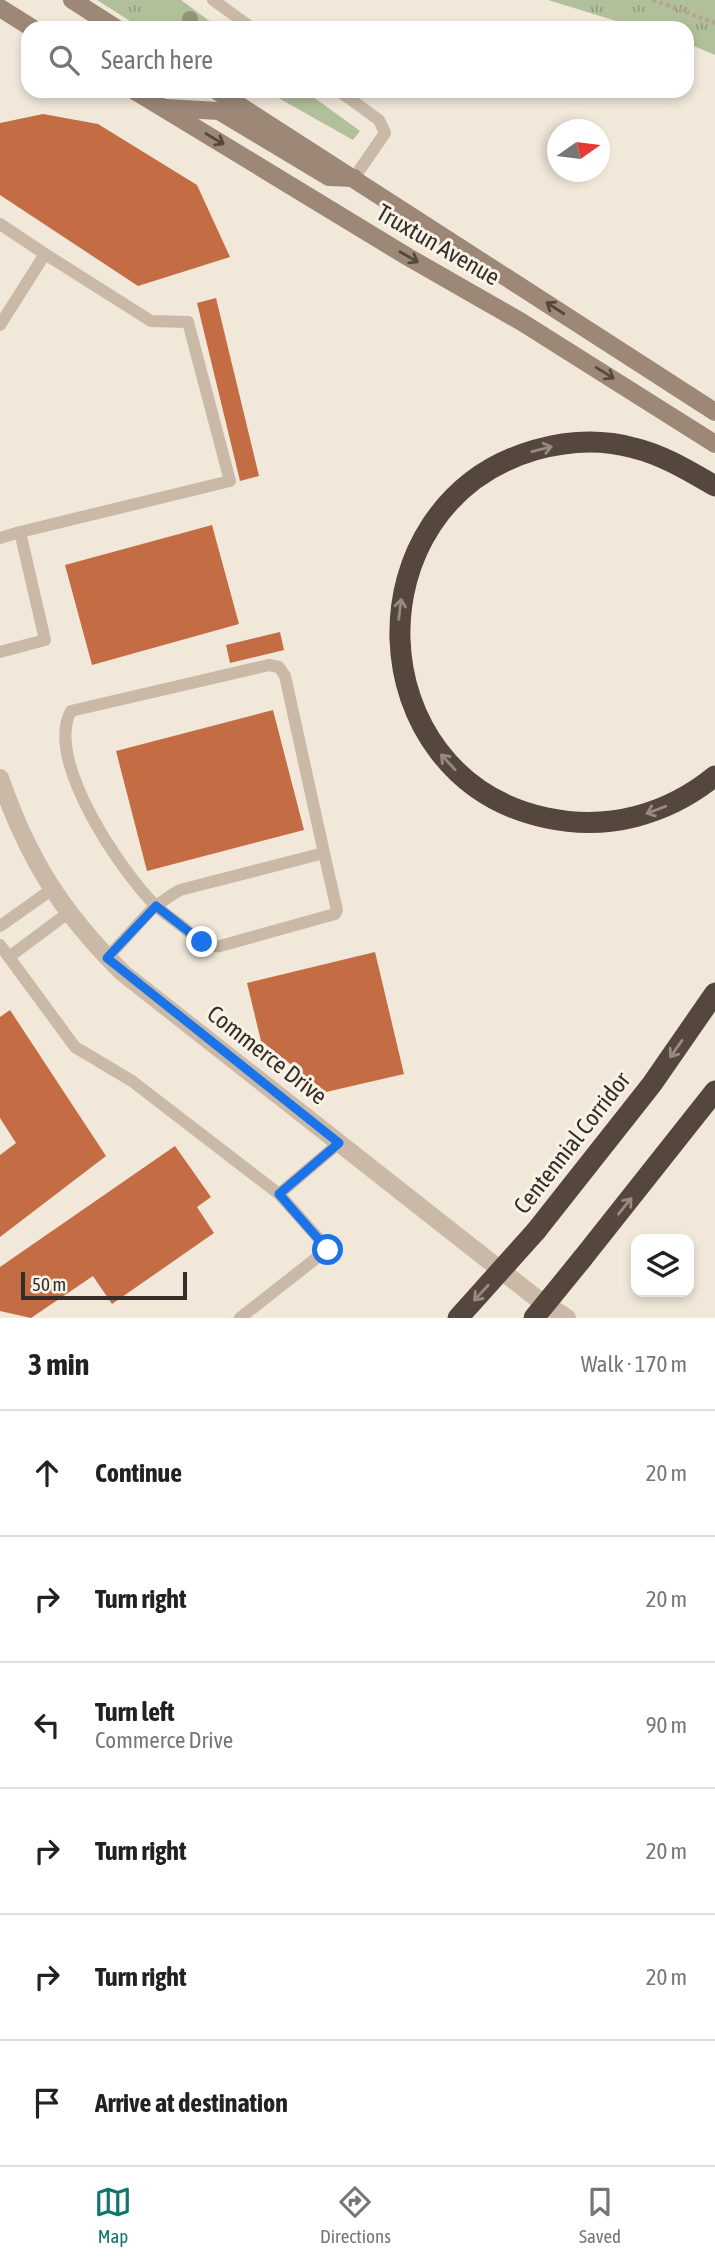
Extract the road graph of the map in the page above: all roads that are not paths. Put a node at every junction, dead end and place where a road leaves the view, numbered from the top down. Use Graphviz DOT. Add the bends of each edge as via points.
graph roads {
  1 [pos="72,0"];
  2 [pos="213,0"];
  3 [pos="0,8"];
  4 [pos="21,21"];
  5 [pos="105,21"];
  6 [pos="242,21"];
  7 [pos="147,98"];
  8 [pos="228,98"];
  9 [pos="349,98"];
  10 [pos="163,108"];
  11 [pos="354,178"];
  12 [pos="0,224"];
  13 [pos="45,254"];
  14 [pos="0,325"];
  15 [pos="715,412"];
  16 [pos="715,444"];
  17 [pos="715,486"];
  18 [pos="20,533"];
  19 [pos="0,538"];
  20 [pos="0,652"];
  21 [pos="715,776"];
  22 [pos="0,778"];
  23 [pos="324,853"];
  24 [pos="51,890"];
  25 [pos="156,906"];
  26 [pos="68,913"];
  27 [pos="0,926"];
  28 [pos="0,944"];
  29 [pos="9,957"];
  30 [pos="107,958"];
  31 [pos="715,993"];
  32 [pos="712,1098"];
  33 [pos="339,1143"];
  34 [pos="279,1194"];
  35 [pos="240,1318"];
  36 [pos="458,1318"];
  37 [pos="534,1318"];
  38 [pos="567,1318"];
  1 -- 5 [label="main road"];
  2 -- 6 [label="lane"];
  3 -- 4 [label="main road"];
  7 -- 10 [label="main road, Truxtun Avenue"];
  8 -- 11 [label="main road, Truxtun Avenue"];
  9 -- 11 [label="lane" via="379,120 385,132"];
  10 -- 11 [label="main road" via="219,111 329,177"];
  10 -- 16 [label="main road, Truxtun Avenue, one-way" via="520,321"];
  15 -- 11 [label="main road, Truxtun Avenue, one-way"];
  12 -- 13 [label="lane"];
  13 -- 14 [label="lane"];
  13 -- 18 [label="lane" via="151,321 188,322 230,481"];
  21 -- 17 [label="highway, one-way" via="678,802 612,822 561,822 513,808 463,776 427,735 403,677 398,627 406,577 441,512 478,478 522,454 571,443 621,445 668,460"];
  18 -- 19 [label="lane"];
  18 -- 20 [label="lane" via="45,640"];
  22 -- 24 [label="street, Commerce Drive" via="16,825"];
  23 -- 25 [label="lane" via="180,890"];
  23 -- 25 [label="lane" via="337,910 330,917 213,947"];
  23 -- 25 [label="lane" via="285,676 279,667 269,665 76,709 66,720 65,730 69,762 82,800"];
  24 -- 26 [label="street, Commerce Drive"];
  24 -- 27 [label="lane"];
  25 -- 30 [label="lane"];
  26 -- 29 [label="lane"];
  26 -- 30 [label="street, Commerce Drive"];
  28 -- 29 [label="lane"];
  29 -- 34 [label="lane" via="75,1047 132,1081"];
  30 -- 33 [label="street, Commerce Drive"];
  31 -- 36 [label="highway, Centennial Corridor, one-way, bridge" via="652,1084 536,1231"];
  37 -- 32 [label="highway, one-way, bridge"];
  33 -- 34 [label="lane"];
  33 -- 38 [label="street, Commerce Drive"];
  34 -- 35 [label="lane" via="328,1250"];
}
